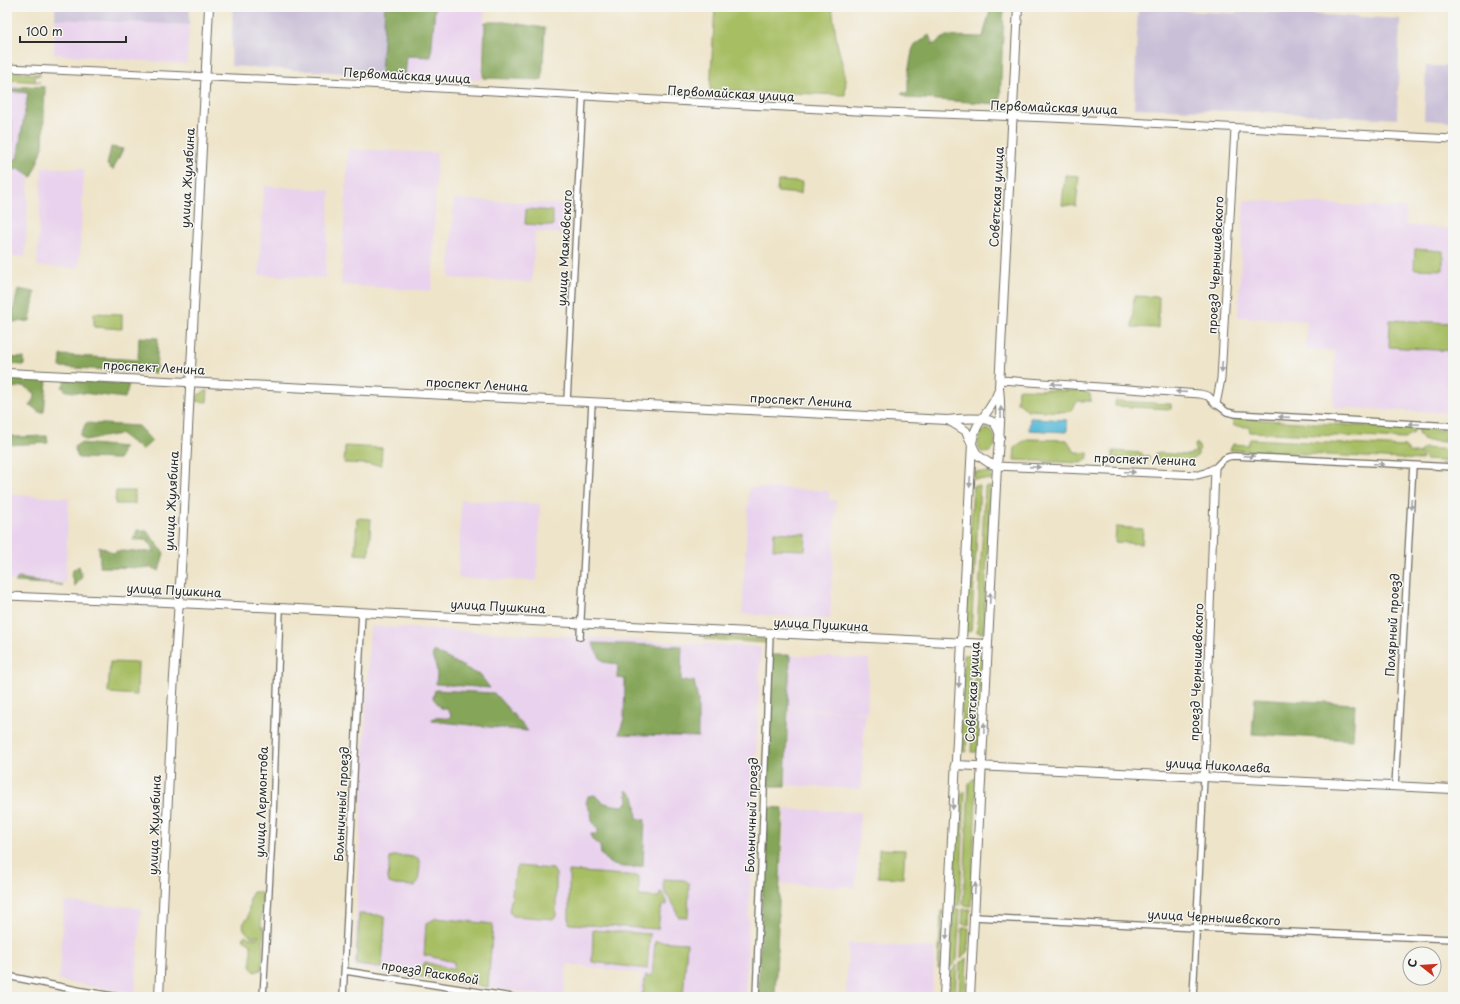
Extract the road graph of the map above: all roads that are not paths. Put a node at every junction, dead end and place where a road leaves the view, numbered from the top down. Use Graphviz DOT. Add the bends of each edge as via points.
graph roads {
  1 [pos="209,7"];
  2 [pos="1018,7"];
  3 [pos="7,68"];
  4 [pos="206,77"];
  5 [pos="583,96"];
  6 [pos="1013,117"];
  7 [pos="1235,128"];
  8 [pos="1453,139"];
  9 [pos="7,373"];
  10 [pos="190,382"];
  11 [pos="999,384"];
  12 [pos="567,401"];
  13 [pos="592,402"];
  14 [pos="1216,404"];
  15 [pos="947,420"];
  16 [pos="982,420"];
  17 [pos="1453,426"];
  18 [pos="1000,437"];
  19 [pos="972,443"];
  20 [pos="998,452"];
  21 [pos="979,456"];
  22 [pos="1413,465"];
  23 [pos="996,466"];
  24 [pos="1453,467"];
  25 [pos="1216,468"];
  26 [pos="7,596"];
  27 [pos="178,603"];
  28 [pos="280,609"];
  29 [pos="362,612"];
  30 [pos="581,623"];
  31 [pos="770,634"];
  32 [pos="580,637"];
  33 [pos="961,643"];
  34 [pos="988,644"];
  35 [pos="955,765"];
  36 [pos="982,767"];
  37 [pos="1204,777"];
  38 [pos="1395,786"];
  39 [pos="1453,789"];
  40 [pos="974,917"];
  41 [pos="1196,928"];
  42 [pos="1453,939"];
  43 [pos="345,971"];
  44 [pos="7,976"];
  45 [pos="118,997"];
  46 [pos="159,997"];
  47 [pos="263,997"];
  48 [pos="343,997"];
  49 [pos="512,997"];
  50 [pos="756,997"];
  51 [pos="944,997"];
  52 [pos="970,997"];
  53 [pos="1193,997"];
  1 -- 4 [label="main road, улица Жулябина"];
  2 -- 6 [label="main road, Советская улица"];
  3 -- 4 [label="street, Первомайская улица"];
  4 -- 5 [label="street, Первомайская улица"];
  4 -- 10 [label="main road, улица Жулябина"];
  5 -- 6 [label="street, Первомайская улица" via="856,112"];
  5 -- 12 [label="street, улица Маяковского"];
  6 -- 7 [label="street, Первомайская улица"];
  6 -- 11 [label="main road, Советская улица"];
  7 -- 8 [label="street, Первомайская улица"];
  7 -- 14 [label="street, проезд Чернышевского, one-way" via="1221,379"];
  9 -- 10 [label="main road, проспект Ленина"];
  10 -- 12 [label="main road, проспект Ленина"];
  10 -- 27 [label="main road, улица Жулябина"];
  14 -- 11 [label="street, one-way" via="1208,396 1200,394"];
  11 -- 16 [label="main road, Советская улица" via="993,404"];
  18 -- 11 [label="main road, Советская улица, one-way"];
  12 -- 13 [label="main road, проспект Ленина"];
  13 -- 15 [label="main road, проспект Ленина"];
  13 -- 30 [label="street"];
  17 -- 14 [label="street, one-way" via="1236,414 1227,412"];
  15 -- 16 [label="main road, проспект Ленина"];
  15 -- 19 [label="main road, проспект Ленина" via="966,431"];
  16 -- 18 [label="main road, проспект Ленина" via="993,422"];
  16 -- 19 [label="main road" via="974,431"];
  18 -- 20 [label="main road, Советская улица"];
  19 -- 21 [label="main road, проспект Ленина"];
  19 -- 33 [label="main road, Советская улица, one-way"];
  20 -- 21 [label="main road" via="992,457"];
  20 -- 23 [label="main road, Советская улица"];
  21 -- 23 [label="main road, проспект Ленина"];
  22 -- 24 [label="street, проспект Ленина"];
  25 -- 22 [label="street, проспект Ленина, one-way" via="1228,456"];
  22 -- 38 [label="street, Полярный проезд, one-way"];
  23 -- 25 [label="street, проспект Ленина, one-way" via="1198,475"];
  34 -- 23 [label="main road, Советская улица, one-way"];
  25 -- 37 [label="street, проезд Чернышевского"];
  26 -- 27 [label="street, улица Пушкина"];
  27 -- 28 [label="main road, улица Пушкина"];
  27 -- 46 [label="main road, улица Жулябина"];
  28 -- 29 [label="main road, улица Пушкина"];
  28 -- 47 [label="street, улица Лермонтова" via="273,818"];
  29 -- 30 [label="main road, улица Пушкина"];
  29 -- 43 [label="street, Больничный проезд"];
  30 -- 31 [label="main road, улица Пушкина"];
  30 -- 32 [label="street"];
  31 -- 33 [label="main road, улица Пушкина"];
  31 -- 50 [label="street, Больничный проезд"];
  33 -- 34 [label="main road, улица Пушкина"];
  33 -- 35 [label="main road, Советская улица, one-way"];
  36 -- 34 [label="main road, Советская улица, one-way"];
  35 -- 36 [label="main road, улица Николаева"];
  35 -- 51 [label="main road, Советская улица, one-way"];
  36 -- 37 [label="main road, улица Николаева"];
  40 -- 36 [label="main road, Советская улица, one-way"];
  37 -- 38 [label="main road, улица Николаева"];
  37 -- 41 [label="street, проезд Чернышевского"];
  38 -- 39 [label="main road, улица Николаева"];
  40 -- 41 [label="street, улица Чернышевского"];
  40 -- 52 [label="main road, Советская улица"];
  41 -- 42 [label="street, улица Чернышевского"];
  41 -- 53 [label="street, проезд Чернышевского"];
  43 -- 48 [label="street, Больничный проезд"];
  43 -- 49 [label="street, проезд Расковой"];
  44 -- 45 [label="street"];
}
